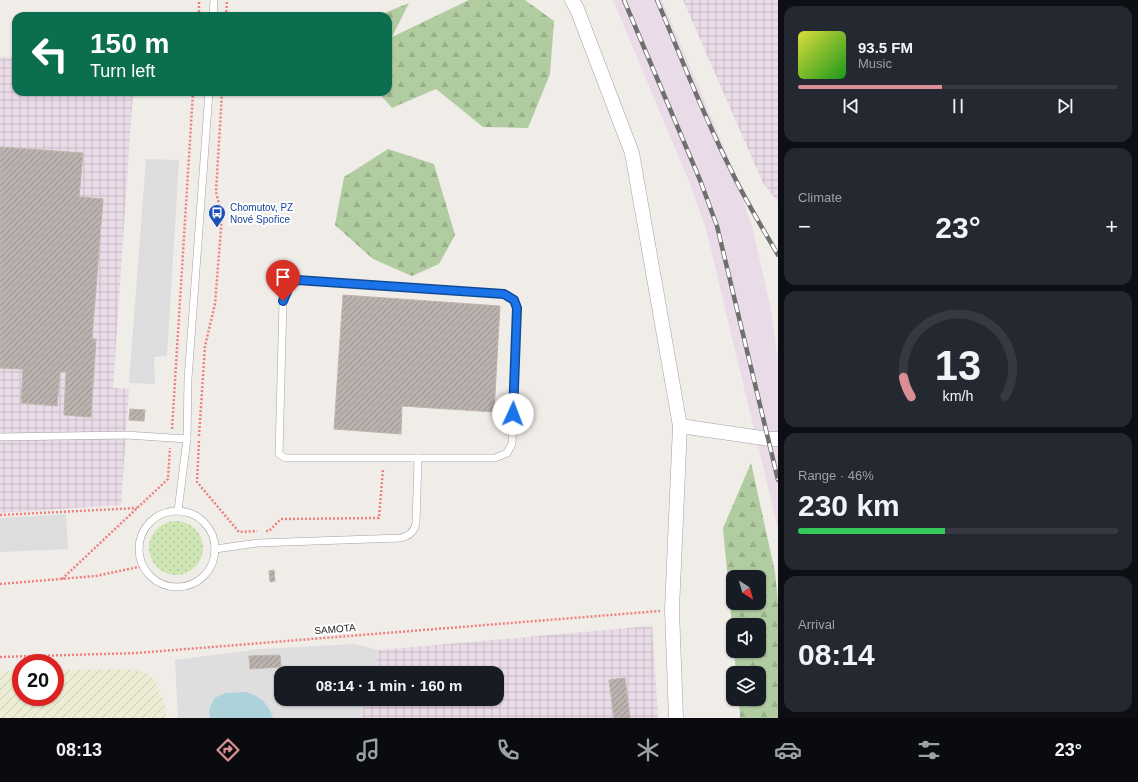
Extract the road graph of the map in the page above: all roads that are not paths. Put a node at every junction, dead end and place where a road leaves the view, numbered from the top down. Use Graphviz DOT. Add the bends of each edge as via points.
graph roads {
  1 [pos="214,0"];
  2 [pos="572,0"];
  3 [pos="213,12"];
  4 [pos="209,96"];
  5 [pos="680,426"];
  6 [pos="0,437"];
  7 [pos="187,439"];
  8 [pos="778,439"];
  9 [pos="418,458"];
  10 [pos="178,511"];
  11 [pos="215,549"];
  12 [pos="676,718"];
  1 -- 3 [label="lane"];
  2 -- 5 [label="street" via="632,153"];
  4 -- 7 [label="lane" via="188,372"];
  5 -- 8 [label="street" via="769,440"];
  5 -- 12 [label="street" via="672,610"];
  6 -- 7 [label="lane" via="126,436"];
  7 -- 10 [label="lane"];
  9 -- 9 [label="lane" via="495,458 506,453 512,444 517,308 514,300 504,294 297,280 289,287 283,301 279,454 286,458"];
  9 -- 11 [label="lane" via="416,524 408,536 258,543"];
  10 -- 11 [label="lane" via="200,518 214,537"];
  10 -- 11 [label="lane" via="165,513 145,528 140,540 139,553 143,566 150,576 173,587 186,586 198,581 207,573"];
}
